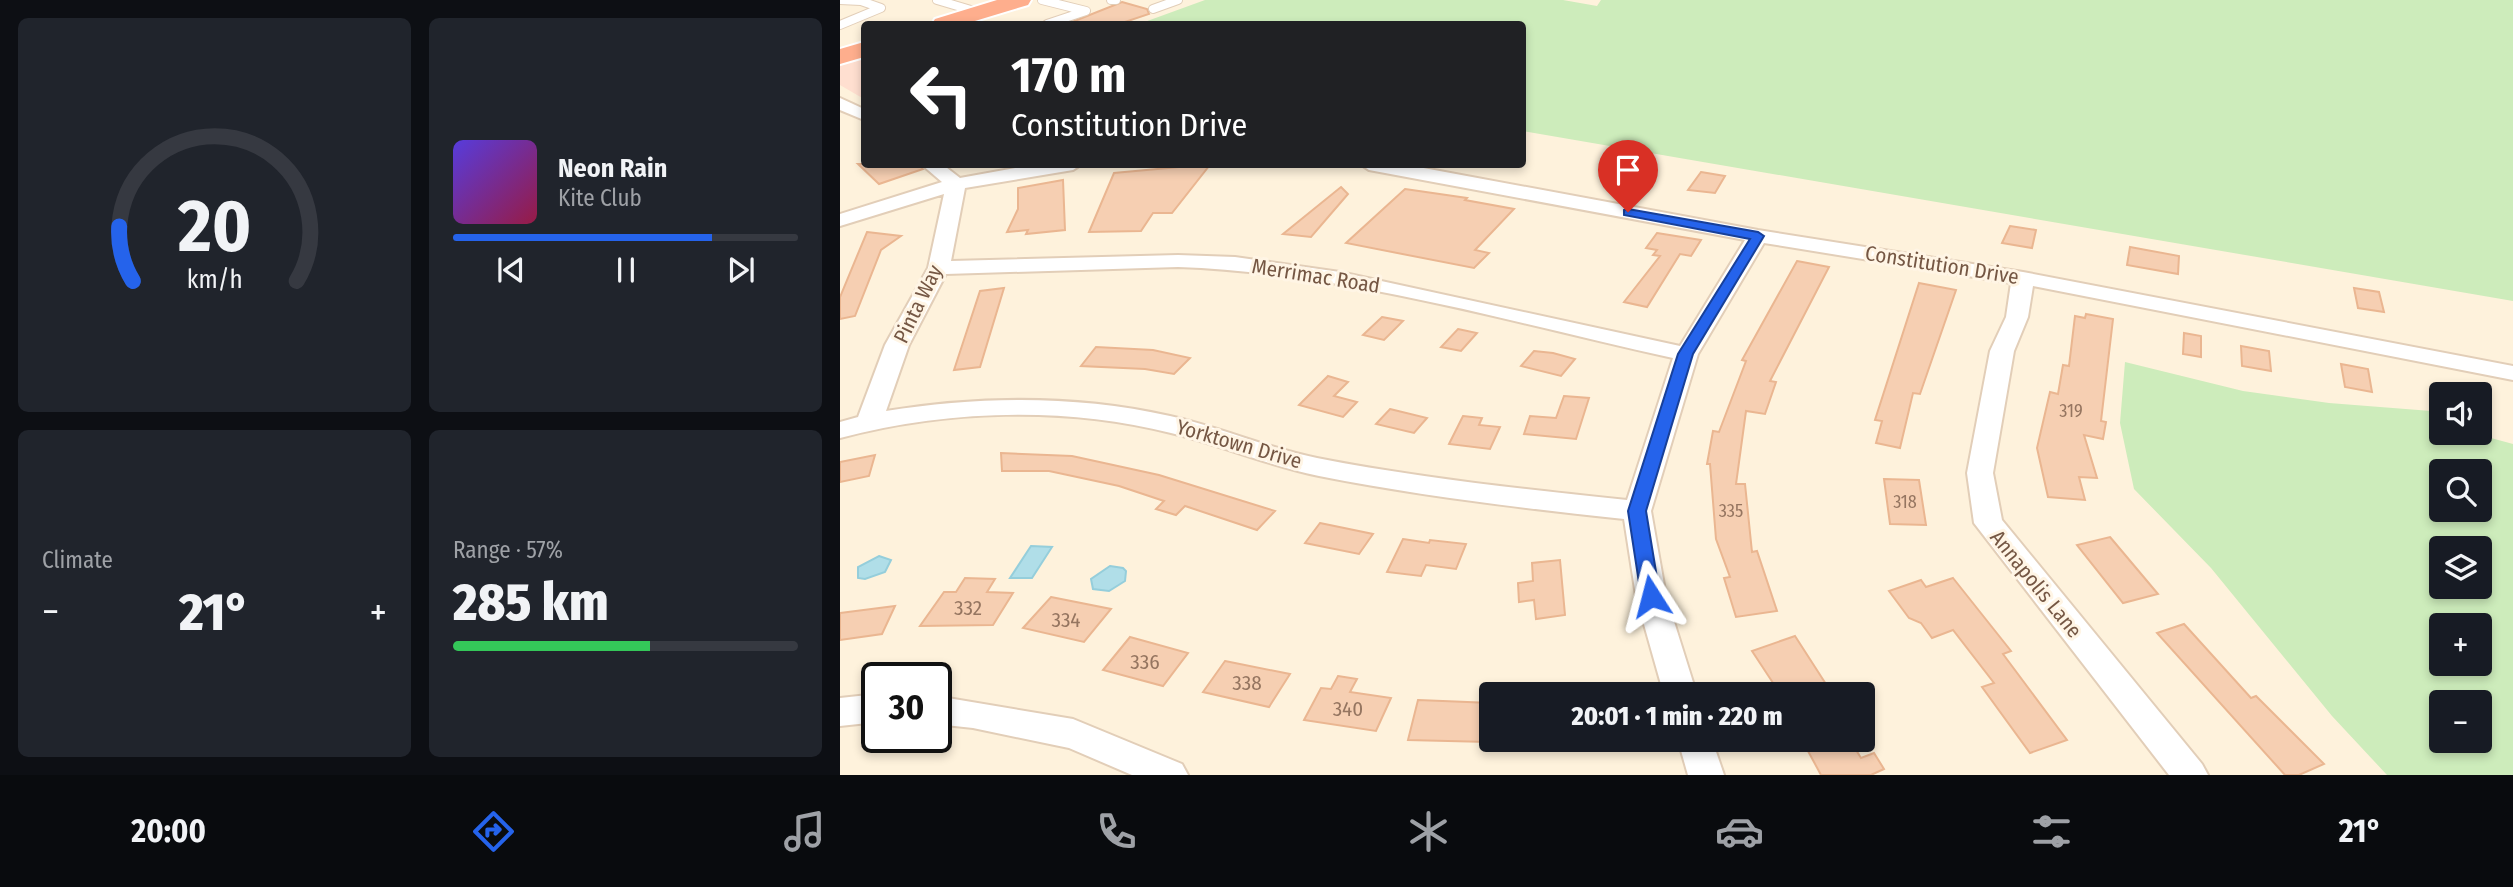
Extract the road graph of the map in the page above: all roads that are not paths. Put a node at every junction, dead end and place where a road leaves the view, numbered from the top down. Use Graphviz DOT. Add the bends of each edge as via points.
graph roads {
  1 [pos="840,0"];
  2 [pos="1020,0"];
  3 [pos="1042,0"];
  4 [pos="1178,0"];
  5 [pos="945,7"];
  6 [pos="1153,9"];
  7 [pos="1056,21"];
  8 [pos="840,25"];
  9 [pos="861,50"];
  10 [pos="840,57"];
  11 [pos="840,103"];
  12 [pos="861,114"];
  13 [pos="935,168"];
  14 [pos="1050,168"];
  15 [pos="1391,168"];
  16 [pos="956,184"];
  17 [pos="840,220"];
  18 [pos="1758,236"];
  19 [pos="939,268"];
  20 [pos="2023,278"];
  21 [pos="1686,354"];
  22 [pos="2513,373"];
  23 [pos="870,420"];
  24 [pos="840,430"];
  25 [pos="1637,511"];
  26 [pos="1677,682"];
  27 [pos="861,710"];
  28 [pos="840,712"];
  29 [pos="952,712"];
  30 [pos="1699,752"];
  31 [pos="1170,775"];
  32 [pos="1706,775"];
  33 [pos="2190,775"];
  1 -- 8 [label="lane" via="881,8"];
  2 -- 5 [label="highway" via="981,13"];
  3 -- 7 [label="lane" via="1086,11"];
  4 -- 6 [label="lane"];
  9 -- 10 [label="highway"];
  11 -- 12 [label="street"];
  13 -- 16 [label="street"];
  14 -- 16 [label="street"];
  15 -- 18 [label="street, Constitution Drive"];
  16 -- 17 [label="street"];
  16 -- 19 [label="street, Pinta Way"];
  18 -- 20 [label="street, Constitution Drive"];
  18 -- 21 [label="street"];
  19 -- 21 [label="street, Merrimac Road" via="1235,263 1340,278"];
  19 -- 23 [label="street, Pinta Way" via="897,345"];
  20 -- 22 [label="street, Constitution Drive"];
  20 -- 33 [label="street, Annapolis Lane" via="2017,317 2002,351 1980,473 1988,523"];
  21 -- 25 [label="street"];
  23 -- 24 [label="street, Yorktown Drive"];
  23 -- 25 [label="street, Yorktown Drive" via="982,409 1101,413 1168,423 1314,466 1440,489"];
  25 -- 26 [label="street" via="1651,596"];
  27 -- 28 [label="street"];
  29 -- 31 [label="street" via="1073,734"];
  30 -- 32 [label="street"];
}
